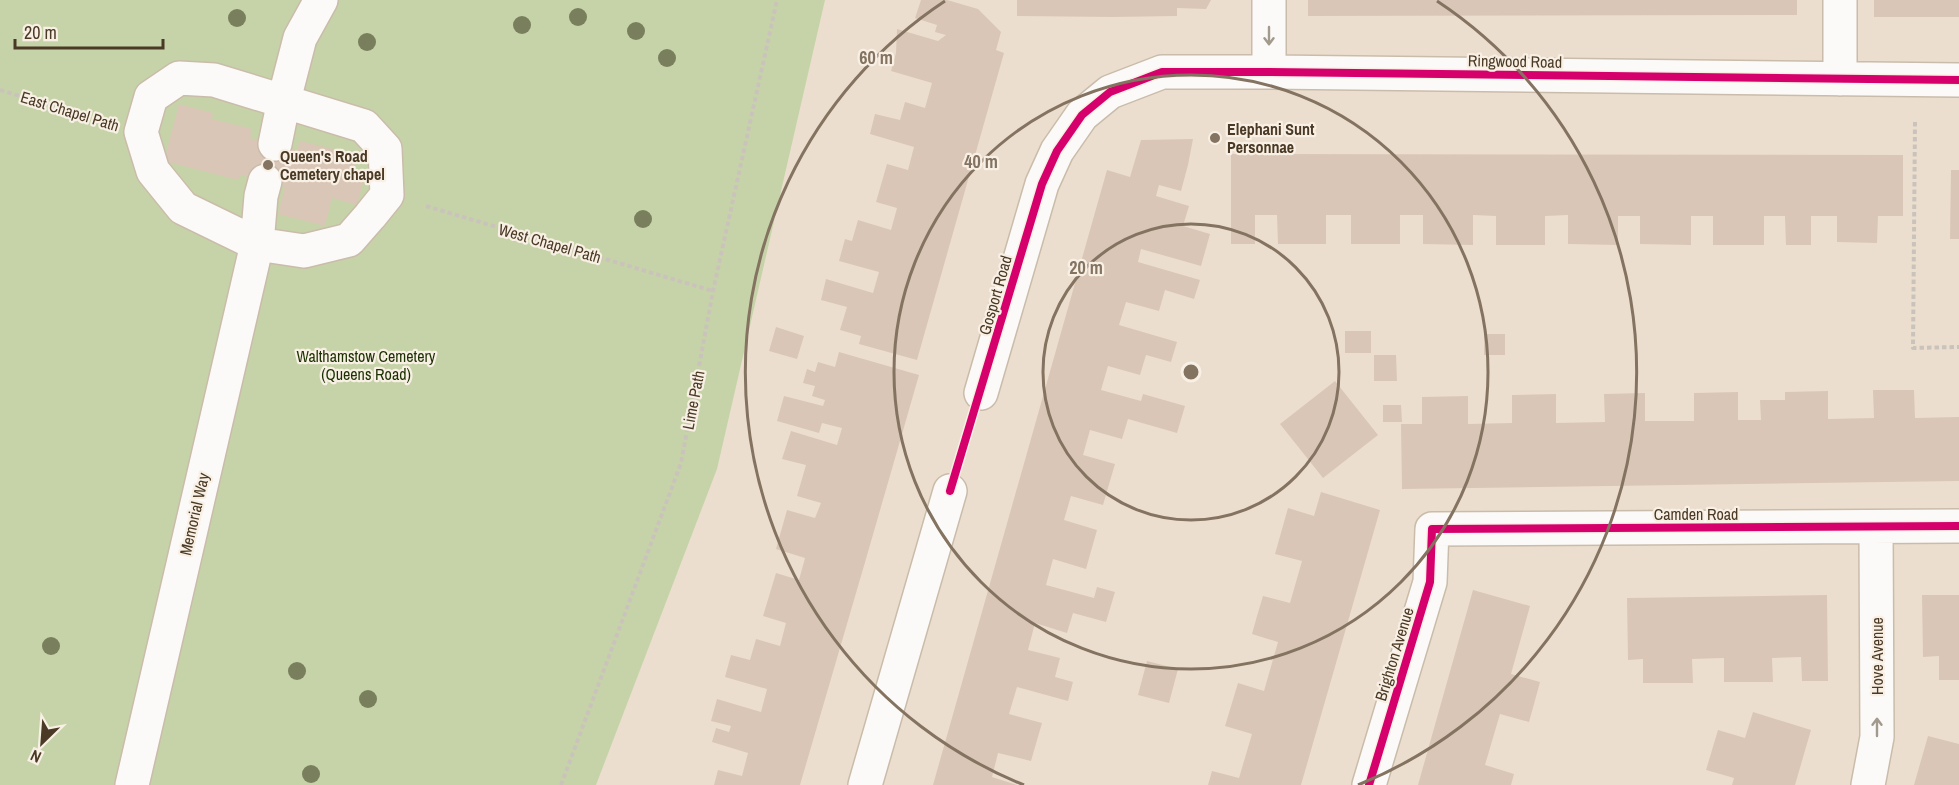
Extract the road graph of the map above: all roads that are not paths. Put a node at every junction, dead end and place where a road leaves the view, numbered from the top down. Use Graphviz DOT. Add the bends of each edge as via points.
graph roads {
  1 [pos="321,0"];
  2 [pos="1269,0"];
  3 [pos="1840,0"];
  4 [pos="1269,72"];
  5 [pos="1840,79"];
  6 [pos="1959,80"];
  7 [pos="284,100"];
  8 [pos="1082,115"];
  9 [pos="275,144"];
  10 [pos="265,181"];
  11 [pos="257,244"];
  12 [pos="981,393"];
  13 [pos="950,491"];
  14 [pos="1959,526"];
  15 [pos="1876,527"];
  16 [pos="1432,529"];
  17 [pos="132,785"];
  18 [pos="865,785"];
  19 [pos="1369,785"];
  20 [pos="1868,785"];
  1 -- 7 [label="street" via="300,38"];
  2 -- 4 [label="street, one-way"];
  3 -- 5 [label="street"];
  4 -- 5 [label="street, Ringwood Road"];
  4 -- 8 [label="street, Ringwood Road" via="1162,72 1110,92"];
  5 -- 6 [label="street, Ringwood Road"];
  7 -- 9 [label="street"];
  7 -- 11 [label="street" via="364,126 385,149 387,195 349,240 304,251"];
  7 -- 11 [label="street" via="214,80 179,78 151,97 141,132 153,171 183,208"];
  8 -- 12 [label="street, Gosport Road" via="1057,151 1042,184"];
  10 -- 11 [label="street, Memorial Way"];
  11 -- 17 [label="street, Memorial Way"];
  13 -- 18 [label="street"];
  14 -- 15 [label="street, Camden Road"];
  15 -- 16 [label="street, Camden Road"];
  20 -- 15 [label="street, Hove Avenue, one-way" via="1877,737"];
  16 -- 19 [label="street, Brighton Avenue" via="1430,582"];
}
